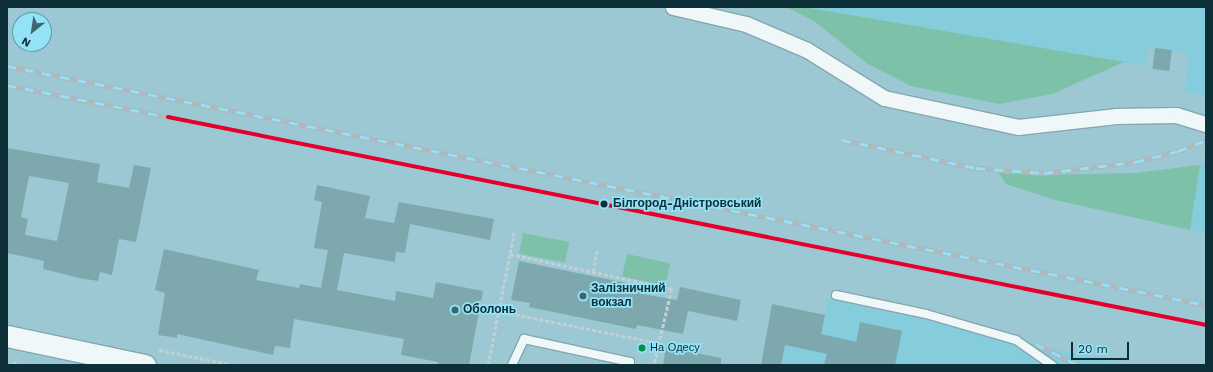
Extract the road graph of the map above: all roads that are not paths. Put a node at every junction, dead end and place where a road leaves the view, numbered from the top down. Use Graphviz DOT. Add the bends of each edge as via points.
graph roads {
  1 [pos="672,7"];
  2 [pos="1206,124"];
  3 [pos="836,295"];
  4 [pos="7,336"];
  5 [pos="145,365"];
  6 [pos="512,365"];
  7 [pos="630,365"];
  8 [pos="1052,365"];
  1 -- 2 [label="street" via="746,24 807,50 884,98 1018,127 1116,116 1176,115"];
  3 -- 8 [label="lane" via="926,314 1016,340"];
  4 -- 5 [label="main road"];
  6 -- 7 [label="lane" via="524,339 630,362"];
}
